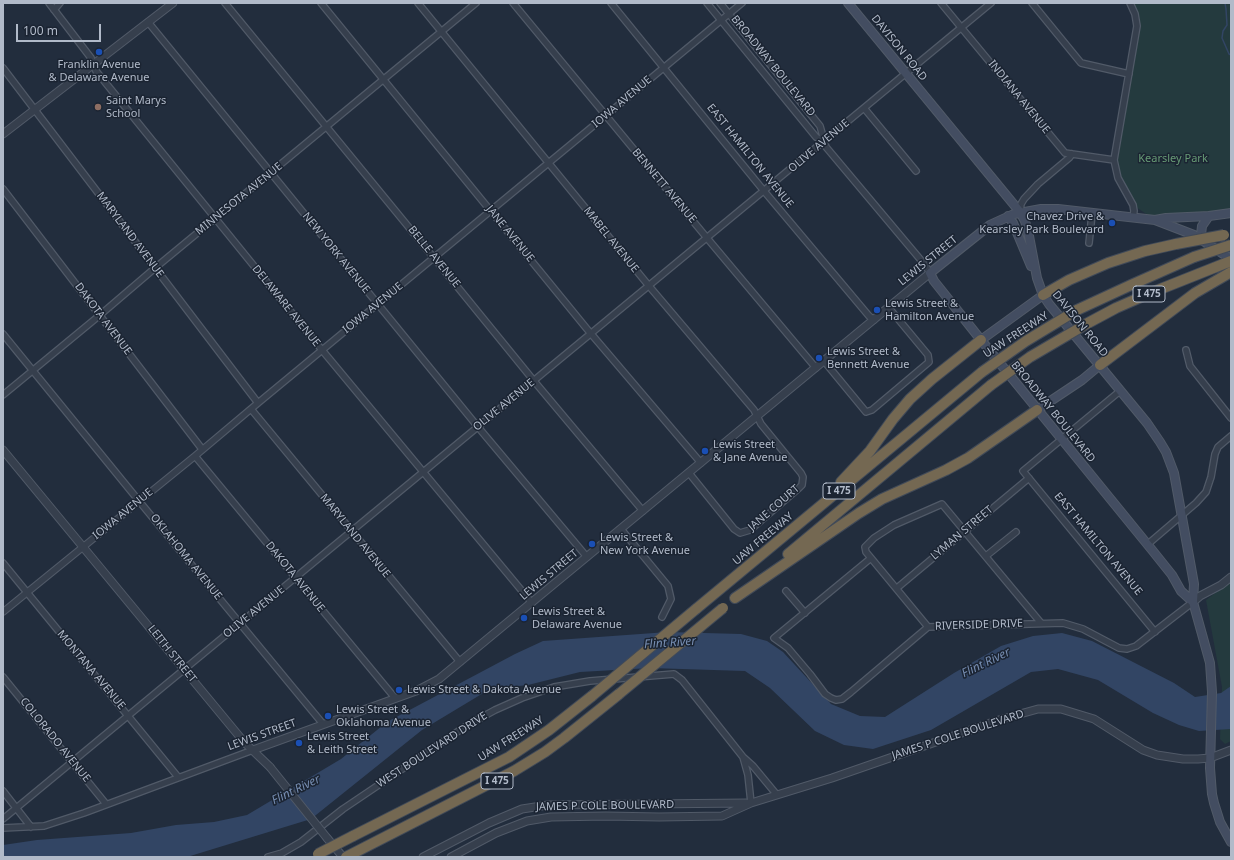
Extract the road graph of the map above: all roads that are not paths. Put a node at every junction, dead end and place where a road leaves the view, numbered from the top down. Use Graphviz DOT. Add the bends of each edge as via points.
graph roads {
  1 [pos="49,3"];
  2 [pos="60,3"];
  3 [pos="173,3"];
  4 [pos="225,3"];
  5 [pos="321,3"];
  6 [pos="418,3"];
  7 [pos="476,3"];
  8 [pos="513,3"];
  9 [pos="611,3"];
  10 [pos="707,3"];
  11 [pos="720,3"];
  12 [pos="742,3"];
  13 [pos="848,3"];
  14 [pos="942,3"];
  15 [pos="991,3"];
  16 [pos="1032,3"];
  17 [pos="1130,3"];
  18 [pos="54,10"];
  19 [pos="729,14"];
  20 [pos="721,20"];
  21 [pos="148,22"];
  22 [pos="962,27"];
  23 [pos="442,32"];
  24 [pos="93,64"];
  25 [pos="3,68"];
  26 [pos="664,68"];
  27 [pos="906,74"];
  28 [pos="1129,74"];
  29 [pos="780,76"];
  30 [pos="384,79"];
  31 [pos="772,82"];
  32 [pos="864,108"];
  33 [pos="35,109"];
  34 [pos="606,116"];
  35 [pos="326,127"];
  36 [pos="3,134"];
  37 [pos="824,142"];
  38 [pos="1072,154"];
  39 [pos="1114,160"];
  40 [pos="548,163"];
  41 [pos="916,171"];
  42 [pos="271,173"];
  43 [pos="3,189"];
  44 [pos="764,191"];
  45 [pos="491,210"];
  46 [pos="1020,212"];
  47 [pos="1092,214"];
  48 [pos="1231,214"];
  49 [pos="1008,216"];
  50 [pos="1209,216"];
  51 [pos="215,218"];
  52 [pos="1133,218"];
  53 [pos="1155,220"];
  54 [pos="1227,234"];
  55 [pos="707,238"];
  56 [pos="1202,240"];
  57 [pos="1089,242"];
  58 [pos="1231,245"];
  59 [pos="434,258"];
  60 [pos="1231,260"];
  61 [pos="155,268"];
  62 [pos="930,273"];
  63 [pos="1228,273"];
  64 [pos="1037,278"];
  65 [pos="649,286"];
  66 [pos="1043,295"];
  67 [pos="378,304"];
  68 [pos="889,308"];
  69 [pos="100,315"];
  70 [pos="874,320"];
  71 [pos="3,334"];
  72 [pos="592,334"];
  73 [pos="981,340"];
  74 [pos="322,350"];
  75 [pos="1186,350"];
  76 [pos="824,361"];
  77 [pos="1100,366"];
  78 [pos="816,368"];
  79 [pos="33,371"];
  80 [pos="534,381"];
  81 [pos="1120,390"];
  82 [pos="3,395"];
  83 [pos="258,403"];
  84 [pos="251,408"];
  85 [pos="1037,410"];
  86 [pos="758,416"];
  87 [pos="1231,418"];
  88 [pos="478,427"];
  89 [pos="1231,436"];
  90 [pos="1062,440"];
  91 [pos="202,449"];
  92 [pos="3,450"];
  93 [pos="195,456"];
  94 [pos="701,463"];
  95 [pos="423,472"];
  96 [pos="689,473"];
  97 [pos="803,477"];
  98 [pos="1029,478"];
  99 [pos="139,501"];
  100 [pos="643,511"];
  101 [pos="810,515"];
  102 [pos="1182,516"];
  103 [pos="621,529"];
  104 [pos="351,531"];
  105 [pos="964,531"];
  106 [pos="1016,532"];
  107 [pos="1148,544"];
  108 [pos="83,546"];
  109 [pos="986,556"];
  110 [pos="587,557"];
  111 [pos="871,558"];
  112 [pos="3,563"];
  113 [pos="1231,577"];
  114 [pos="296,578"];
  115 [pos="896,588"];
  116 [pos="786,592"];
  117 [pos="27,593"];
  118 [pos="735,598"];
  119 [pos="1193,602"];
  120 [pos="532,603"];
  121 [pos="3,612"];
  122 [pos="805,613"];
  123 [pos="662,617"];
  124 [pos="240,623"];
  125 [pos="1041,623"];
  126 [pos="928,627"];
  127 [pos="1155,632"];
  128 [pos="460,662"];
  129 [pos="184,669"];
  130 [pos="3,677"];
  131 [pos="395,698"];
  132 [pos="128,715"];
  133 [pos="323,724"];
  134 [pos="252,750"];
  135 [pos="1231,750"];
  136 [pos="743,757"];
  137 [pos="1210,758"];
  138 [pos="72,761"];
  139 [pos="178,777"];
  140 [pos="3,791"];
  141 [pos="777,795"];
  142 [pos="750,803"];
  143 [pos="106,804"];
  144 [pos="16,807"];
  145 [pos="3,819"];
  146 [pos="32,827"];
  147 [pos="3,828"];
  148 [pos="1231,842"];
  149 [pos="315,856"];
  150 [pos="268,857"];
  151 [pos="343,857"];
  152 [pos="346,857"];
  153 [pos="423,857"];
  154 [pos="451,857"];
  1 -- 18 [label="street, DELAWARE AVENUE"];
  2 -- 18 [label="street"];
  3 -- 21 [label="street"];
  4 -- 35 [label="street, BELLE AVENUE"];
  5 -- 30 [label="street, JANE AVENUE"];
  6 -- 23 [label="street, MABEL AVENUE"];
  7 -- 23 [label="street, MINNESOTA AVENUE"];
  8 -- 34 [label="street, BENNETT AVENUE"];
  9 -- 26 [label="street, EAST HAMILTON AVENUE"];
  10 -- 20 [label="street, BROADWAY BOULEVARD"];
  11 -- 19 [label="street, BROADWAY BOULEVARD"];
  12 -- 19 [label="street, IOWA AVENUE"];
  13 -- 27 [label="main road, DAVISON ROAD"];
  14 -- 22 [label="street, INDIANA AVENUE"];
  15 -- 22 [label="street, OLIVE AVENUE"];
  16 -- 28 [label="street" via="1081,63"];
  17 -- 28 [label="street" via="1137,26"];
  18 -- 24 [label="street, DELAWARE AVENUE"];
  19 -- 20 [label="street, IOWA AVENUE"];
  19 -- 29 [label="street, BROADWAY BOULEVARD"];
  20 -- 26 [label="street, IOWA AVENUE"];
  20 -- 31 [label="street, BROADWAY BOULEVARD"];
  21 -- 24 [label="street"];
  21 -- 42 [label="street, NEW YORK AVENUE"];
  22 -- 27 [label="street, OLIVE AVENUE"];
  22 -- 38 [label="street, INDIANA AVENUE" via="1065,153"];
  23 -- 30 [label="street, MINNESOTA AVENUE"];
  23 -- 40 [label="street, MABEL AVENUE"];
  24 -- 33 [label="street"];
  24 -- 51 [label="street, DELAWARE AVENUE"];
  25 -- 33 [label="street, MARYLAND AVENUE"];
  26 -- 34 [label="street, IOWA AVENUE"];
  26 -- 44 [label="street, EAST HAMILTON AVENUE"];
  27 -- 32 [label="street, OLIVE AVENUE"];
  27 -- 46 [label="main road, DAVISON ROAD"];
  28 -- 39 [label="street"];
  29 -- 31 [label="street"];
  29 -- 37 [label="street, BROADWAY BOULEVARD" via="820,126"];
  30 -- 35 [label="street, MINNESOTA AVENUE"];
  30 -- 45 [label="street, JANE AVENUE"];
  31 -- 37 [label="street, BROADWAY BOULEVARD" via="816,136"];
  32 -- 37 [label="street, OLIVE AVENUE"];
  32 -- 41 [label="street"];
  33 -- 36 [label="street"];
  33 -- 61 [label="street, MARYLAND AVENUE"];
  34 -- 40 [label="street, IOWA AVENUE"];
  34 -- 55 [label="street, BENNETT AVENUE"];
  35 -- 42 [label="street, MINNESOTA AVENUE"];
  35 -- 59 [label="street, BELLE AVENUE"];
  37 -- 44 [label="street, OLIVE AVENUE"];
  37 -- 62 [label="street, BROADWAY BOULEVARD"];
  38 -- 39 [label="street, INDIANA AVENUE"];
  38 -- 46 [label="street" via="1024,198"];
  39 -- 52 [label="street" via="1118,178 1133,206"];
  40 -- 45 [label="street, IOWA AVENUE"];
  40 -- 65 [label="street, MABEL AVENUE"];
  42 -- 51 [label="street, MINNESOTA AVENUE"];
  42 -- 67 [label="street, NEW YORK AVENUE"];
  43 -- 69 [label="street, DAKOTA AVENUE"];
  44 -- 55 [label="street, OLIVE AVENUE"];
  44 -- 70 [label="street, EAST HAMILTON AVENUE"];
  45 -- 59 [label="street, IOWA AVENUE"];
  45 -- 72 [label="street, JANE AVENUE"];
  46 -- 47 [label="main road, LEWIS STREET" via="1049,209"];
  46 -- 49 [label="main road, LEWIS STREET"];
  46 -- 64 [label="main road, DAVISON ROAD" via="1029,236"];
  47 -- 52 [label="main road, LEWIS STREET"];
  47 -- 57 [label="street"];
  48 -- 50 [label="main road"];
  49 -- 62 [label="main road, LEWIS STREET" via="984,230"];
  49 -- 64 [label="main road"];
  50 -- 53 [label="main road"];
  50 -- 56 [label="main road" via="1202,226"];
  51 -- 61 [label="street, MINNESOTA AVENUE"];
  51 -- 74 [label="street, DELAWARE AVENUE"];
  52 -- 53 [label="main road, LEWIS STREET"];
  53 -- 56 [label="main road"];
  54 -- 66 [label="highway, bridge" via="1140,253 1094,268"];
  55 -- 65 [label="street, OLIVE AVENUE"];
  55 -- 78 [label="street, BENNETT AVENUE"];
  56 -- 60 [label="main road"];
  58 -- 101 [label="highway, UAW FREEWAY / I 475, bridge" via="1124,288 1077,310 1030,338 982,372"];
  59 -- 67 [label="street, IOWA AVENUE"];
  59 -- 80 [label="street, BELLE AVENUE"];
  60 -- 118 [label="highway, I 475, bridge" via="1134,300 1030,357 991,385"];
  61 -- 69 [label="street, MINNESOTA AVENUE"];
  61 -- 83 [label="street, MARYLAND AVENUE"];
  62 -- 68 [label="street, LEWIS STREET"];
  62 -- 73 [label="main road, BROADWAY BOULEVARD"];
  63 -- 77 [label="highway" via="1195,293"];
  64 -- 66 [label="main road, DAVISON ROAD"];
  65 -- 72 [label="street, OLIVE AVENUE"];
  65 -- 86 [label="street, MABEL AVENUE"];
  66 -- 73 [label="main road"];
  66 -- 77 [label="main road, DAVISON ROAD"];
  67 -- 74 [label="street, IOWA AVENUE"];
  67 -- 88 [label="street, NEW YORK AVENUE"];
  68 -- 70 [label="street, LEWIS STREET"];
  68 -- 76 [label="street" via="928,355 929,362 872,410 866,412"];
  69 -- 79 [label="street, MINNESOTA AVENUE"];
  69 -- 91 [label="street, DAKOTA AVENUE"];
  70 -- 76 [label="street, LEWIS STREET"];
  71 -- 79 [label="street, OKLAHOMA AVENUE"];
  72 -- 80 [label="street, OLIVE AVENUE"];
  72 -- 94 [label="street, JANE AVENUE"];
  73 -- 85 [label="main road, BROADWAY BOULEVARD"];
  73 -- 101 [label="highway" via="910,399 870,451"];
  74 -- 83 [label="street, IOWA AVENUE"];
  74 -- 95 [label="street, DELAWARE AVENUE"];
  75 -- 87 [label="street" via="1190,366"];
  76 -- 78 [label="street, LEWIS STREET"];
  77 -- 81 [label="main road, DAVISON ROAD"];
  77 -- 85 [label="main road"];
  78 -- 86 [label="street, LEWIS STREET"];
  79 -- 82 [label="street, MINNESOTA AVENUE"];
  79 -- 99 [label="street, OKLAHOMA AVENUE"];
  80 -- 88 [label="street, OLIVE AVENUE"];
  80 -- 100 [label="street, BELLE AVENUE"];
  81 -- 90 [label="street"];
  81 -- 102 [label="main road, DAVISON ROAD" via="1147,423 1166,452 1175,478"];
  83 -- 84 [label="street, IOWA AVENUE"];
  84 -- 91 [label="street, IOWA AVENUE"];
  84 -- 104 [label="street, MARYLAND AVENUE"];
  85 -- 90 [label="main road, BROADWAY BOULEVARD"];
  85 -- 118 [label="highway" via="968,458 859,512"];
  86 -- 94 [label="street, LEWIS STREET"];
  86 -- 97 [label="street, MABEL AVENUE" via="761,424"];
  88 -- 95 [label="street, OLIVE AVENUE"];
  88 -- 110 [label="street, NEW YORK AVENUE"];
  89 -- 102 [label="street" via="1218,447 1206,492"];
  90 -- 98 [label="street, EAST HAMILTON AVENUE" via="1023,471"];
  90 -- 107 [label="main road, BROADWAY BOULEVARD"];
  91 -- 93 [label="street, IOWA AVENUE"];
  92 -- 108 [label="street, LEITH STREET"];
  93 -- 99 [label="street, IOWA AVENUE"];
  93 -- 114 [label="street, DAKOTA AVENUE"];
  94 -- 96 [label="street, LEWIS STREET"];
  95 -- 104 [label="street, OLIVE AVENUE"];
  95 -- 120 [label="street, DELAWARE AVENUE"];
  96 -- 97 [label="street, JANE COURT" via="740,533 750,530 799,488"];
  96 -- 100 [label="street, LEWIS STREET"];
  98 -- 105 [label="street, LYMAN STREET"];
  98 -- 127 [label="street, EAST HAMILTON AVENUE"];
  99 -- 108 [label="street, IOWA AVENUE"];
  99 -- 124 [label="street, OKLAHOMA AVENUE"];
  100 -- 103 [label="street, LEWIS STREET"];
  101 -- 149 [label="highway, UAW FREEWAY / I 475, bridge" via="549,730 509,757"];
  102 -- 107 [label="street"];
  102 -- 119 [label="main road, DAVISON ROAD" via="1194,584"];
  103 -- 110 [label="street, LEWIS STREET"];
  103 -- 123 [label="street" via="668,586 670,599"];
  104 -- 114 [label="street, OLIVE AVENUE"];
  104 -- 128 [label="street, MARYLAND AVENUE"];
  105 -- 109 [label="street"];
  105 -- 111 [label="street" via="942,504 894,525 874,538 865,547"];
  105 -- 115 [label="street, LYMAN STREET"];
  106 -- 109 [label="street"];
  107 -- 119 [label="main road, BROADWAY BOULEVARD" via="1181,591"];
  108 -- 117 [label="street, IOWA AVENUE"];
  108 -- 129 [label="street, LEITH STREET"];
  109 -- 125 [label="street"];
  110 -- 120 [label="street, LEWIS STREET"];
  111 -- 115 [label="street"];
  111 -- 122 [label="street"];
  112 -- 117 [label="street, MONTANA AVENUE"];
  113 -- 119 [label="street"];
  114 -- 124 [label="street, OLIVE AVENUE"];
  114 -- 131 [label="street, DAKOTA AVENUE"];
  115 -- 126 [label="street"];
  116 -- 122 [label="street"];
  117 -- 121 [label="street, IOWA AVENUE"];
  117 -- 132 [label="street, MONTANA AVENUE"];
  118 -- 152 [label="highway, I 475, bridge" via="558,743 514,771"];
  119 -- 127 [label="street, RIVERSIDE DRIVE"];
  119 -- 137 [label="main road" via="1210,663"];
  120 -- 128 [label="street, LEWIS STREET"];
  122 -- 126 [label="street, RIVERSIDE DRIVE" via="774,638 788,648 825,694 836,700 851,692"];
  124 -- 129 [label="street, OLIVE AVENUE"];
  124 -- 133 [label="street, OKLAHOMA AVENUE"];
  125 -- 126 [label="street, RIVERSIDE DRIVE"];
  125 -- 127 [label="street, RIVERSIDE DRIVE" via="1063,623 1083,629 1119,648 1127,649 1136,646"];
  128 -- 131 [label="street, LEWIS STREET" via="439,679"];
  129 -- 132 [label="street, OLIVE AVENUE"];
  129 -- 134 [label="street, LEITH STREET"];
  130 -- 138 [label="street, COLORADO AVENUE"];
  131 -- 133 [label="street, LEWIS STREET"];
  132 -- 138 [label="street, OLIVE AVENUE"];
  132 -- 139 [label="street, MONTANA AVENUE"];
  133 -- 134 [label="street, LEWIS STREET"];
  134 -- 139 [label="street, LEWIS STREET"];
  134 -- 151 [label="street, LEITH STREET, bridge" via="270,767"];
  135 -- 137 [label="street, JAMES P COLE BOULEVARD"];
  136 -- 141 [label="street"];
  136 -- 142 [label="street" via="748,775"];
  136 -- 150 [label="street, WEST BOULEVARD DRIVE" via="682,680 674,674 590,681 554,687 522,698 466,726 343,809 301,842 282,853"];
  137 -- 141 [label="street, JAMES P COLE BOULEVARD" via="1183,759 1157,755 1143,750 1094,719 1061,709 1038,709"];
  137 -- 148 [label="main road" via="1214,803 1220,822"];
  138 -- 143 [label="street, COLORADO AVENUE"];
  138 -- 144 [label="street, OLIVE AVENUE"];
  139 -- 143 [label="street, LEWIS STREET"];
  140 -- 144 [label="street"];
  141 -- 142 [label="street, JAMES P COLE BOULEVARD"];
  142 -- 153 [label="street, JAMES P COLE BOULEVARD" via="548,805 522,809"];
  142 -- 154 [label="street, JAMES P COLE BOULEVARD" via="722,816 551,818 527,821 496,833"];
  143 -- 146 [label="street, LEWIS STREET" via="44,826"];
  144 -- 145 [label="street, OLIVE AVENUE"];
  144 -- 146 [label="street"];
  146 -- 147 [label="street, LEWIS STREET"];
}
